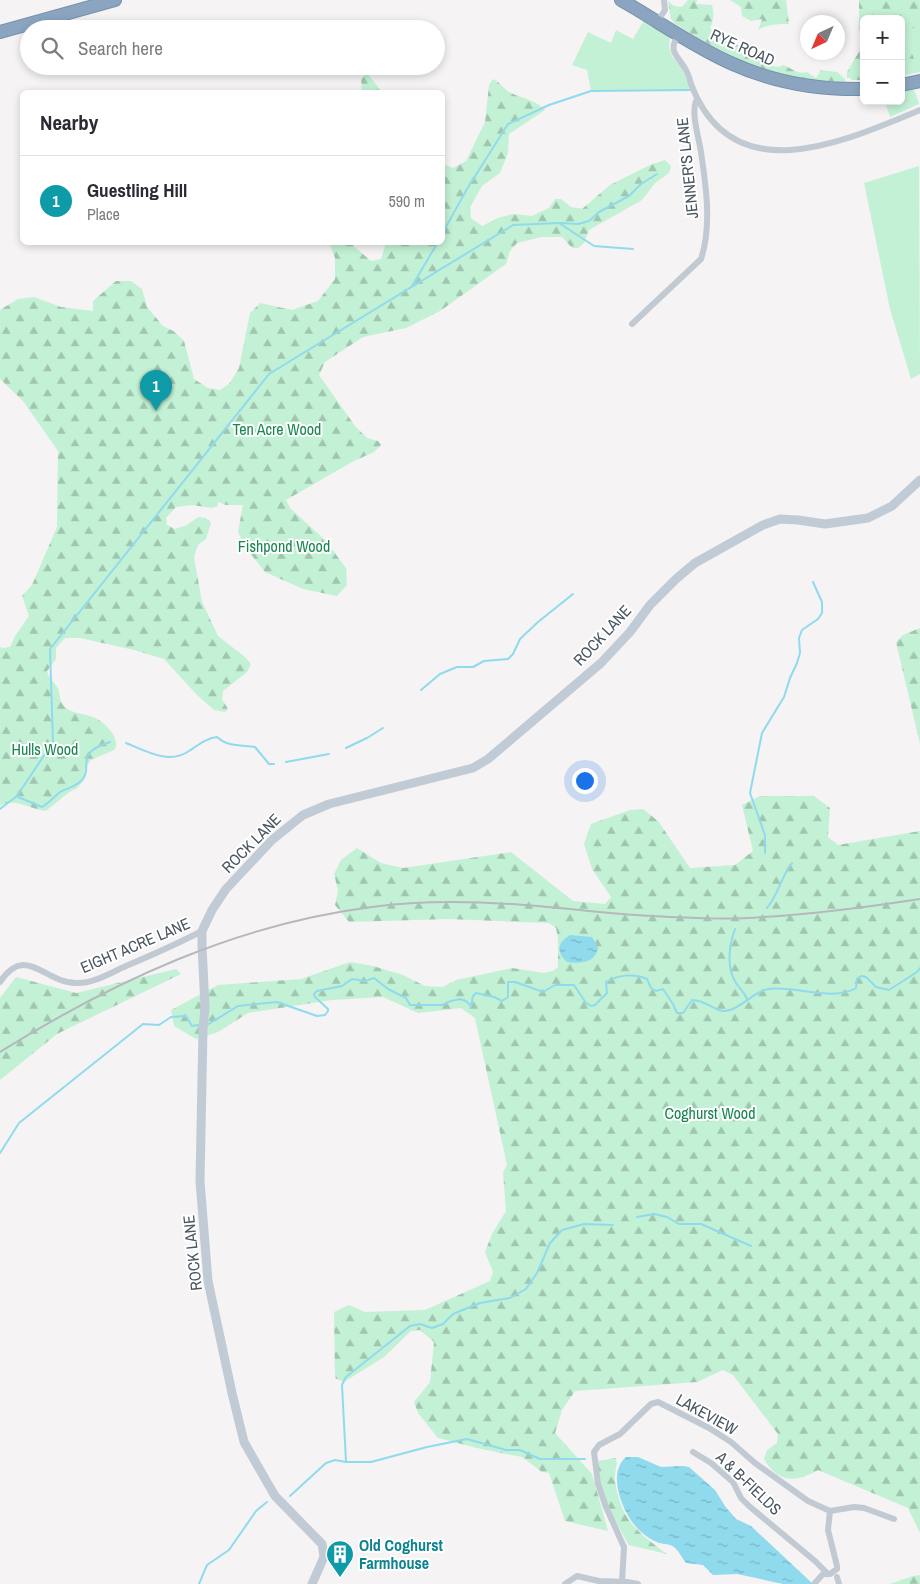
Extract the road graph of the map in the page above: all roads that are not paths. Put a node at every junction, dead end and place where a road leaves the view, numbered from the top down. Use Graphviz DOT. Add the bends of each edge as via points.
graph roads {
  1 [pos="115,0"];
  2 [pos="621,0"];
  3 [pos="664,0"];
  4 [pos="43,20"];
  5 [pos="658,21"];
  6 [pos="20,26"];
  7 [pos="0,32"];
  8 [pos="678,34"];
  9 [pos="920,81"];
  10 [pos="905,84"];
  11 [pos="860,89"];
  12 [pos="697,99"];
  13 [pos="920,110"];
  14 [pos="632,324"];
  15 [pos="920,480"];
  16 [pos="202,931"];
  17 [pos="0,982"];
  18 [pos="693,1452"];
  19 [pos="830,1511"];
  20 [pos="894,1519"];
  21 [pos="828,1574"];
  22 [pos="837,1576"];
  23 [pos="622,1582"];
  24 [pos="602,1583"];
  25 [pos="814,1583"];
  26 [pos="312,1584"];
  27 [pos="565,1584"];
  28 [pos="638,1584"];
  29 [pos="839,1584"];
  1 -- 4 [label="highway"];
  2 -- 5 [label="highway, RYE ROAD"];
  3 -- 5 [label="street" via="665,10"];
  5 -- 8 [label="highway, RYE ROAD"];
  6 -- 7 [label="highway"];
  8 -- 11 [label="highway, RYE ROAD" via="722,58 766,76 811,86"];
  8 -- 12 [label="street" via="673,51 686,71"];
  9 -- 10 [label="highway"];
  12 -- 13 [label="street" via="715,125 732,139 781,151 826,146"];
  12 -- 14 [label="street, JENNER'S LANE" via="694,108 707,222 701,259"];
  15 -- 16 [label="street, ROCK LANE" via="892,506 868,518 825,524 780,519 695,563 650,605 601,663 473,768 329,804 303,815 284,829 226,889"];
  16 -- 17 [label="street, EIGHT ACRE LANE" via="86,983 60,981 31,965 21,964 13,967"];
  16 -- 26 [label="street, ROCK LANE" via="205,1007 200,1182 208,1281 244,1442 275,1496 322,1544 324,1557"];
  18 -- 21 [label="street, A & B-FIELDS" via="733,1482 749,1506"];
  19 -- 20 [label="street" via="864,1508"];
  19 -- 21 [label="street" via="828,1530 837,1569"];
  19 -- 23 [label="street, LAKEVIEW" via="808,1501 708,1428 658,1402 651,1404 594,1452 598,1484 624,1548"];
  21 -- 25 [label="street" via="823,1574"];
  22 -- 29 [label="street"];
  23 -- 24 [label="street"];
  23 -- 28 [label="street"];
  24 -- 27 [label="street" via="578,1576"];
}
